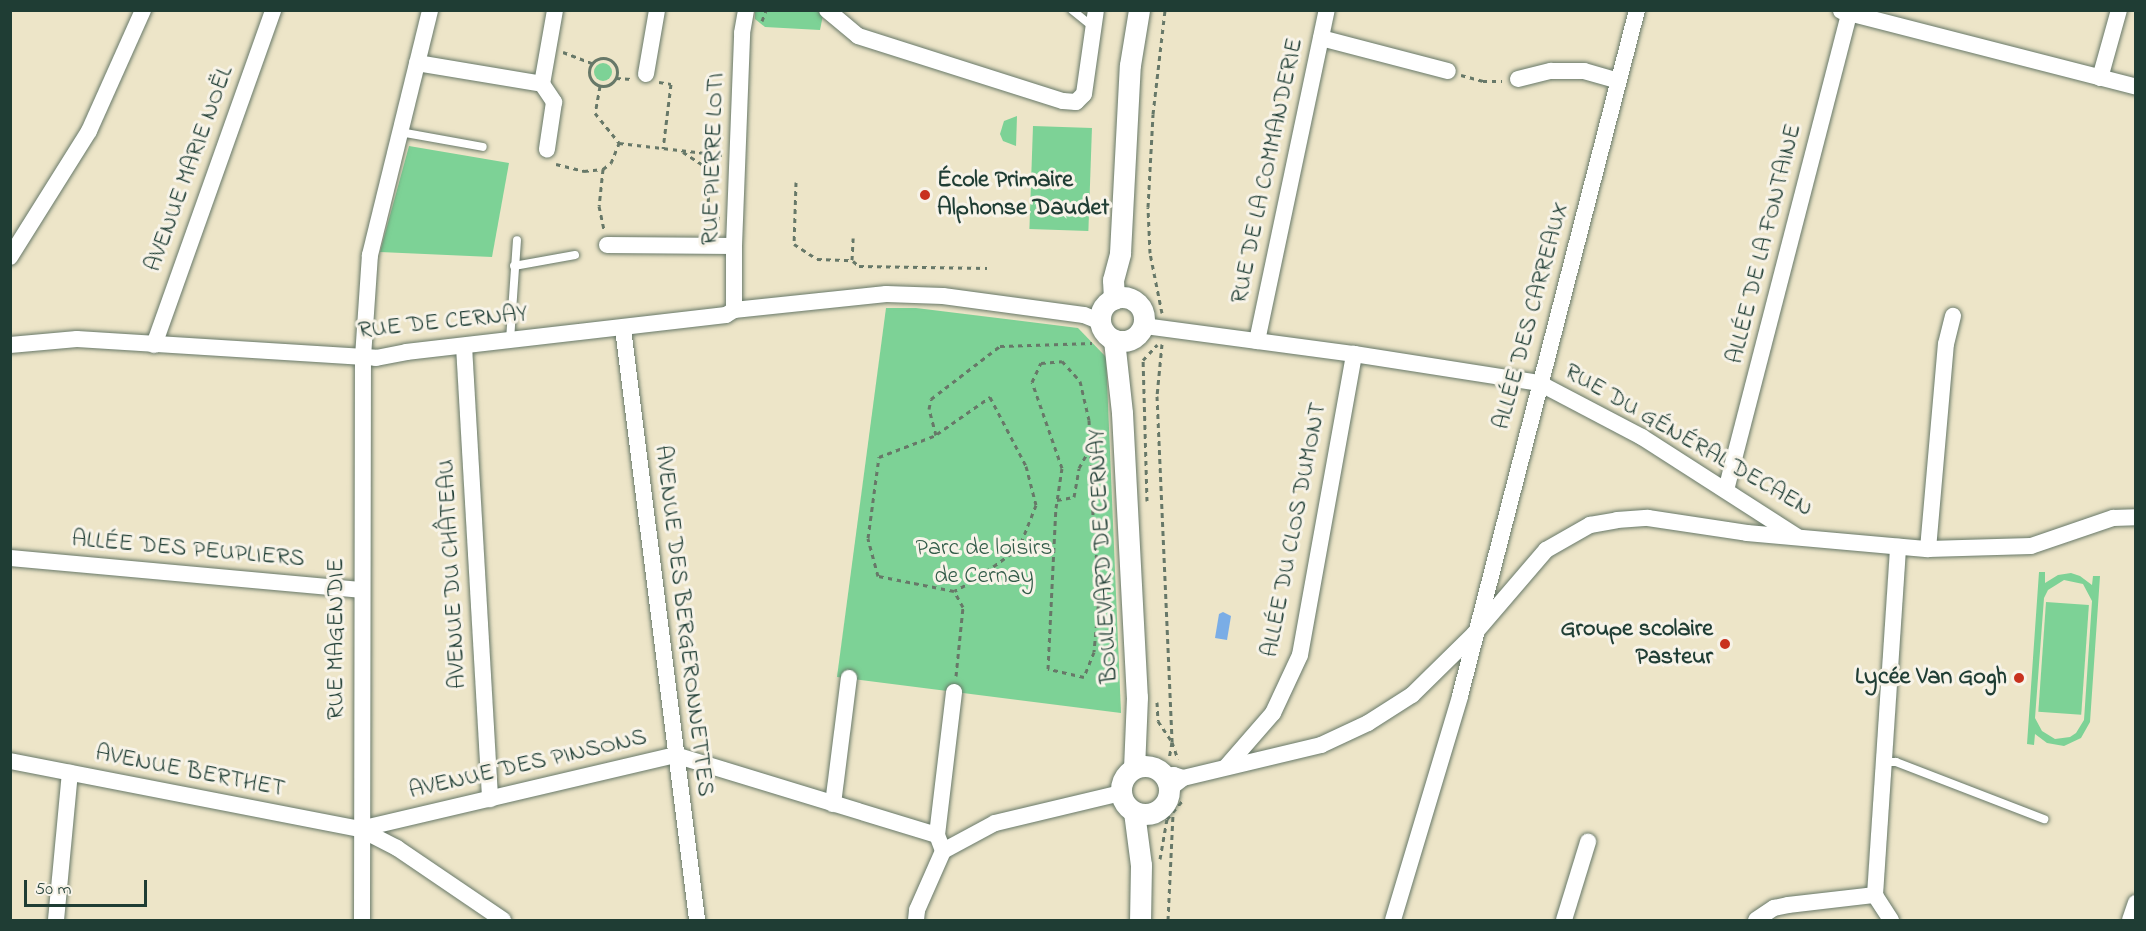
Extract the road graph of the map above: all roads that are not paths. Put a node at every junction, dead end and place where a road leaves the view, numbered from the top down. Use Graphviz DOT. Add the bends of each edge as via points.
graph roads {
  1 [pos="143,10"];
  2 [pos="273,10"];
  3 [pos="430,10"];
  4 [pos="555,10"];
  5 [pos="657,10"];
  6 [pos="746,10"];
  7 [pos="827,10"];
  8 [pos="1072,10"];
  9 [pos="1096,10"];
  10 [pos="1139,10"];
  11 [pos="1327,10"];
  12 [pos="1637,10"];
  13 [pos="2119,10"];
  14 [pos="1846,11"];
  15 [pos="1093,28"];
  16 [pos="1321,38"];
  17 [pos="417,63"];
  18 [pos="1448,71"];
  19 [pos="650,77"];
  20 [pos="1518,78"];
  21 [pos="2100,78"];
  22 [pos="1618,81"];
  23 [pos="542,84"];
  24 [pos="2136,87"];
  25 [pos="400,132"];
  26 [pos="483,147"];
  27 [pos="547,149"];
  28 [pos="517,240"];
  29 [pos="607,245"];
  30 [pos="734,246"];
  31 [pos="575,255"];
  32 [pos="11,256"];
  33 [pos="514,266"];
  34 [pos="1121,299"];
  35 [pos="734,310"];
  36 [pos="1953,316"];
  37 [pos="1101,322"];
  38 [pos="623,328"];
  39 [pos="1138,334"];
  40 [pos="510,340"];
  41 [pos="1257,341"];
  42 [pos="10,345"];
  43 [pos="154,345"];
  44 [pos="464,346"];
  45 [pos="1354,354"];
  46 [pos="363,357"];
  47 [pos="1539,383"];
  48 [pos="1726,490"];
  49 [pos="2136,517"];
  50 [pos="1797,537"];
  51 [pos="1898,547"];
  52 [pos="1928,549"];
  53 [pos="10,558"];
  54 [pos="361,590"];
  55 [pos="1474,634"];
  56 [pos="849,678"];
  57 [pos="954,692"];
  58 [pos="675,755"];
  59 [pos="10,761"];
  60 [pos="1884,762"];
  61 [pos="1226,767"];
  62 [pos="70,773"];
  63 [pos="1161,776"];
  64 [pos="1121,794"];
  65 [pos="490,798"];
  66 [pos="833,804"];
  67 [pos="1134,812"];
  68 [pos="1165,812"];
  69 [pos="2044,819"];
  70 [pos="360,829"];
  71 [pos="937,835"];
  72 [pos="1588,842"];
  73 [pos="943,851"];
  74 [pos="1150,865"];
  75 [pos="1875,895"];
  76 [pos="2136,903"];
  77 [pos="56,921"];
  78 [pos="362,921"];
  79 [pos="503,921"];
  80 [pos="697,921"];
  81 [pos="915,921"];
  82 [pos="1140,921"];
  83 [pos="1393,921"];
  84 [pos="1564,921"];
  85 [pos="1756,921"];
  86 [pos="1891,921"];
  87 [pos="2130,921"];
  1 -- 32 [label="street" via="89,131"];
  2 -- 43 [label="street, AVENUE MARIE NOËL"];
  3 -- 17 [label="street, RUE MAGENDIE"];
  4 -- 23 [label="street"];
  5 -- 19 [label="street"];
  6 -- 30 [label="street, RUE PIERRE LOTI" via="745,108 738,157"];
  7 -- 15 [label="street" via="858,36 1076,102 1084,94"];
  8 -- 15 [label="lane"];
  9 -- 15 [label="street"];
  10 -- 34 [label="street" via="1124,144 1120,253 1125,267"];
  11 -- 16 [label="street, RUE DE LA COMMANDERIE"];
  12 -- 22 [label="street, ALLÉE DES CARREAUX"];
  13 -- 21 [label="street"];
  14 -- 21 [label="street"];
  14 -- 48 [label="street, ALLÉE DE LA FONTAINE"];
  16 -- 18 [label="street"];
  16 -- 41 [label="street, RUE DE LA COMMANDERIE"];
  17 -- 23 [label="street"];
  17 -- 25 [label="street, RUE MAGENDIE"];
  20 -- 22 [label="street" via="1551,71 1584,71"];
  21 -- 24 [label="street"];
  22 -- 47 [label="street, ALLÉE DES CARREAUX"];
  23 -- 27 [label="street" via="554,102"];
  25 -- 26 [label="lane"];
  25 -- 46 [label="street, RUE MAGENDIE" via="370,255"];
  28 -- 33 [label="lane"];
  29 -- 30 [label="street"];
  30 -- 35 [label="street, RUE PIERRE LOTI"];
  31 -- 33 [label="lane"];
  33 -- 40 [label="lane"];
  34 -- 37 [label="street" via="1105,306"];
  34 -- 39 [label="street" via="1143,310"];
  35 -- 37 [label="street" via="855,296 913,294 1084,315"];
  35 -- 38 [label="street, RUE DE CERNAY" via="726,315"];
  36 -- 52 [label="street" via="1946,344"];
  37 -- 39 [label="street" via="1105,333"];
  38 -- 40 [label="street, RUE DE CERNAY"];
  38 -- 58 [label="street, AVENUE DES BERGERONNETTES"];
  39 -- 41 [label="street, RUE DU GÉNÉRAL DECAEN"];
  39 -- 63 [label="street, BOULEVARD DE CERNAY" via="1122,413 1147,699"];
  40 -- 44 [label="street, RUE DE CERNAY"];
  41 -- 45 [label="street, RUE DU GÉNÉRAL DECAEN"];
  42 -- 43 [label="street, RUE DE CERNAY" via="77,339"];
  43 -- 46 [label="street, RUE DE CERNAY"];
  44 -- 46 [label="street, RUE DE CERNAY"];
  44 -- 65 [label="street, AVENUE DU CHÂTEAU"];
  45 -- 47 [label="street, RUE DU GÉNÉRAL DECAEN"];
  45 -- 61 [label="street, ALLÉE DU CLOS DUMONT" via="1300,655 1273,713"];
  46 -- 54 [label="street, RUE MAGENDIE"];
  47 -- 48 [label="street, RUE DU GÉNÉRAL DECAEN" via="1642,437"];
  47 -- 55 [label="street, ALLÉE DES CARREAUX"];
  48 -- 50 [label="street, RUE DU GÉNÉRAL DECAEN"];
  49 -- 52 [label="street, RUE DU GÉNÉRAL DECAEN" via="2113,519 2031,546"];
  50 -- 51 [label="street, RUE DU GÉNÉRAL DECAEN"];
  50 -- 55 [label="street" via="1648,518 1590,525 1546,550"];
  51 -- 52 [label="street, RUE DU GÉNÉRAL DECAEN"];
  51 -- 60 [label="street"];
  53 -- 54 [label="street, ALLÉE DES PEUPLIERS"];
  54 -- 70 [label="street, RUE MAGENDIE"];
  55 -- 61 [label="street" via="1412,695 1368,723 1321,745"];
  55 -- 83 [label="street, ALLÉE DES CARREAUX" via="1460,696"];
  56 -- 66 [label="street"];
  57 -- 71 [label="street"];
  58 -- 65 [label="street, AVENUE DES PINSONS"];
  58 -- 66 [label="street, AVENUE DES PINSONS"];
  58 -- 80 [label="street, AVENUE DES BERGERONNETTES"];
  59 -- 62 [label="street, AVENUE BERTHET"];
  60 -- 69 [label="lane" via="1896,762"];
  60 -- 75 [label="street"];
  61 -- 63 [label="street"];
  62 -- 70 [label="street, AVENUE BERTHET"];
  62 -- 77 [label="street"];
  63 -- 64 [label="street" via="1123,778"];
  63 -- 68 [label="street"];
  64 -- 67 [label="street"];
  64 -- 73 [label="street" via="995,822"];
  65 -- 70 [label="street, AVENUE DES PINSONS"];
  66 -- 71 [label="street, AVENUE DES PINSONS"];
  67 -- 68 [label="street"];
  67 -- 74 [label="street"];
  68 -- 74 [label="street"];
  70 -- 78 [label="street, RUE MAGENDIE"];
  70 -- 79 [label="street" via="397,848"];
  71 -- 73 [label="street"];
  72 -- 84 [label="street"];
  73 -- 81 [label="street"];
  74 -- 82 [label="street"];
  75 -- 85 [label="street" via="1781,906"];
  75 -- 86 [label="street"];
  76 -- 87 [label="street"];
}
